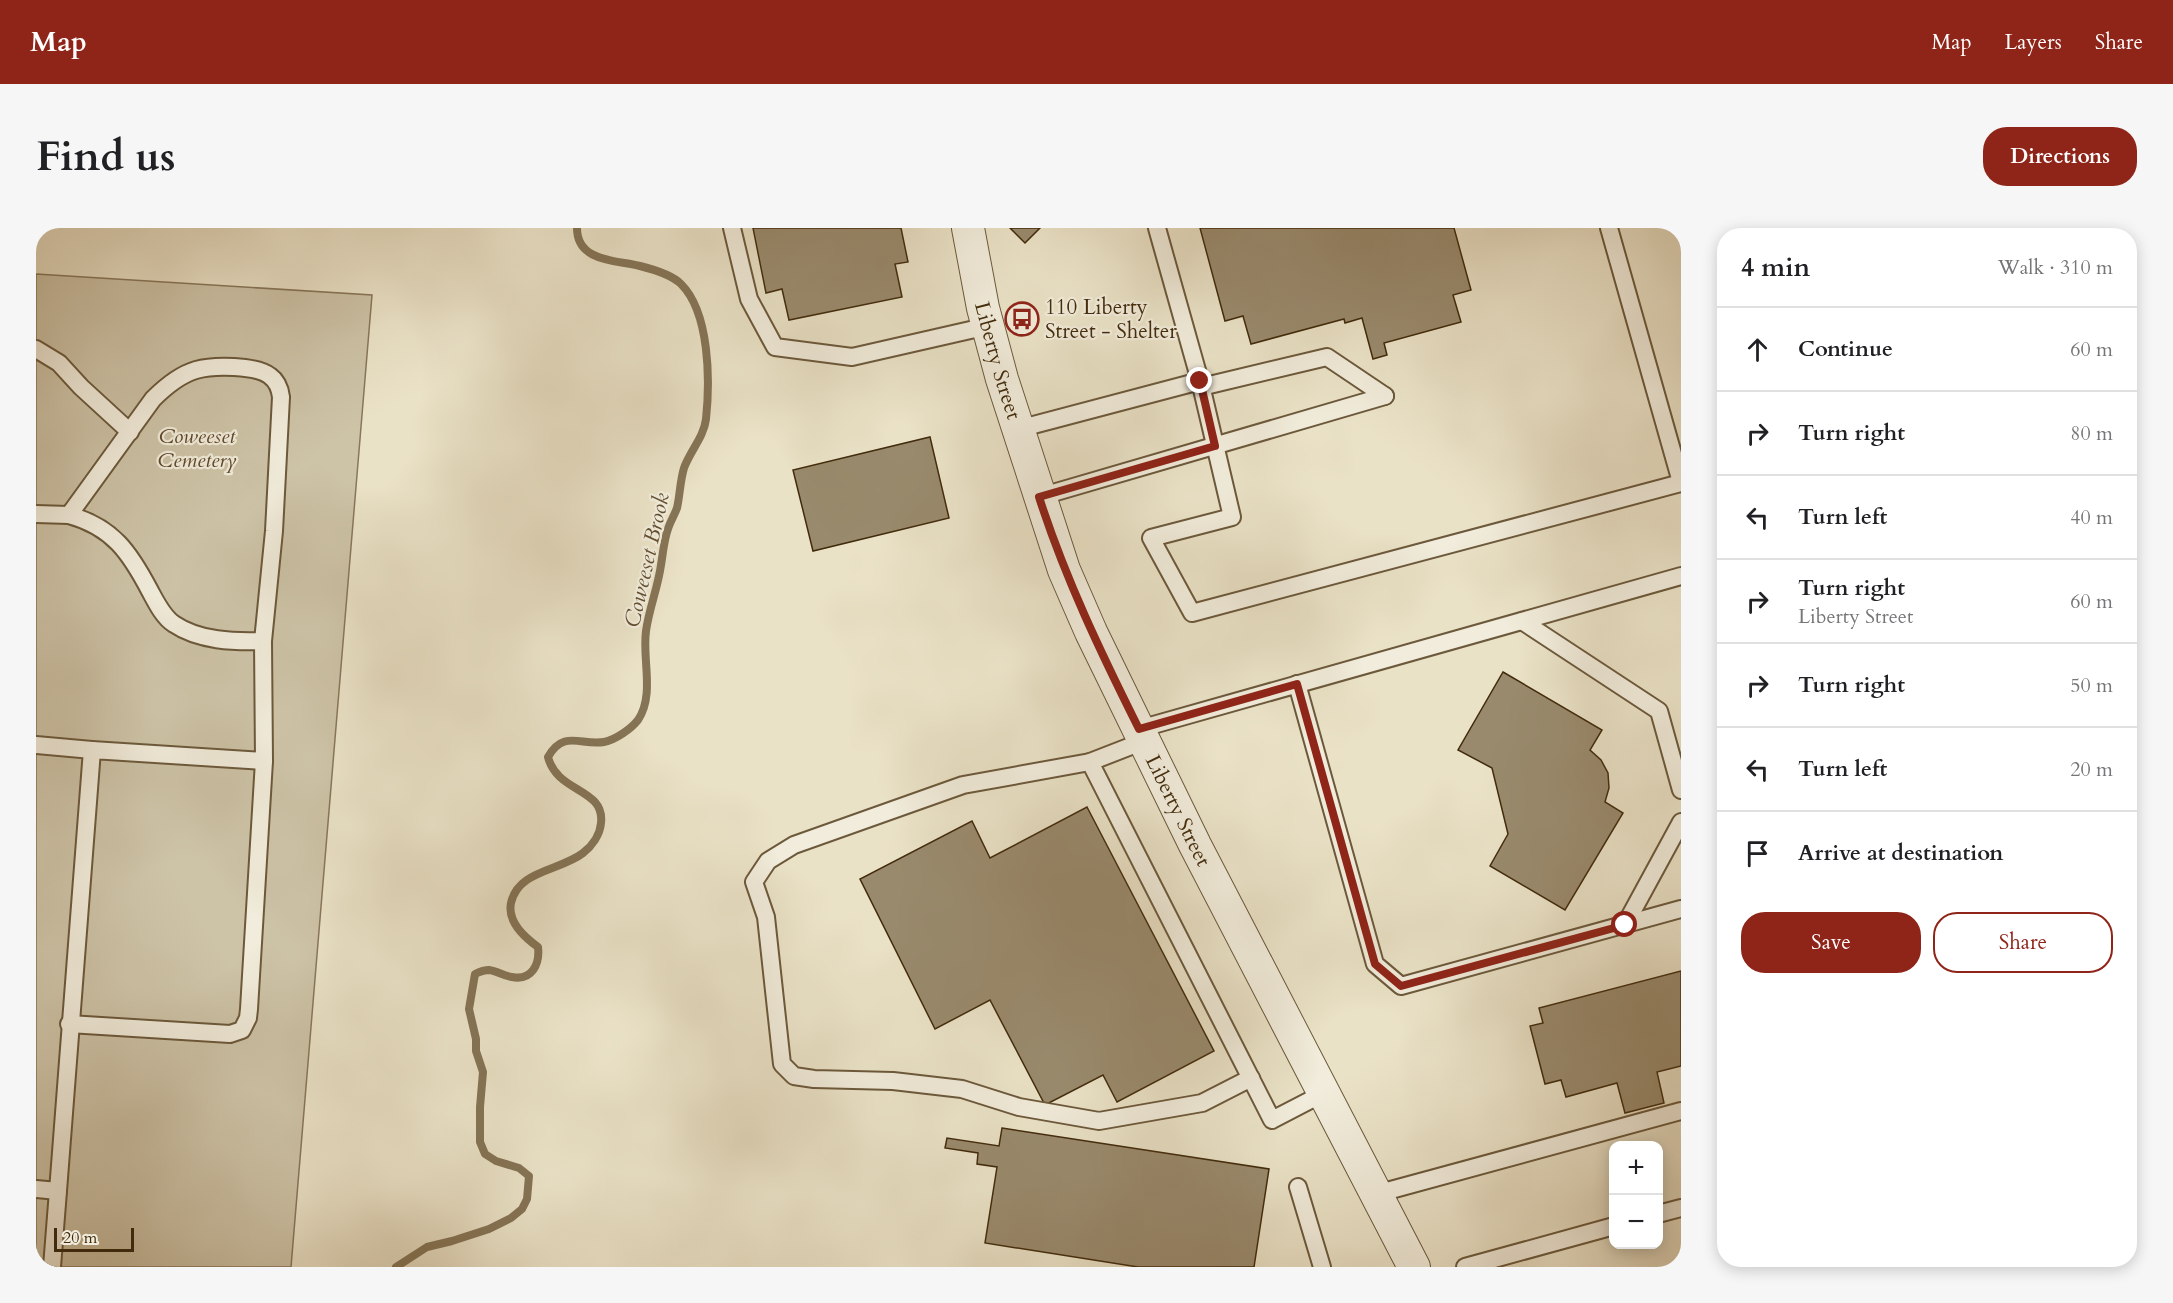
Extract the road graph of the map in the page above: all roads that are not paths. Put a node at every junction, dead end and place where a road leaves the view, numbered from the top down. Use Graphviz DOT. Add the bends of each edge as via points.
graph roads {
  1 [pos="732,228"];
  2 [pos="968,228"];
  3 [pos="1157,228"];
  4 [pos="1609,228"];
  5 [pos="988,326"];
  6 [pos="36,349"];
  7 [pos="1201,384"];
  8 [pos="1018,429"];
  9 [pos="130,432"];
  10 [pos="1215,446"];
  11 [pos="1681,483"];
  12 [pos="1039,497"];
  13 [pos="36,514"];
  14 [pos="69,515"];
  15 [pos="1681,576"];
  16 [pos="1522,621"];
  17 [pos="263,641"];
  18 [pos="1297,684"];
  19 [pos="1142,735"];
  20 [pos="36,745"];
  21 [pos="92,750"];
  22 [pos="264,761"];
  23 [pos="1090,762"];
  24 [pos="1681,790"];
  25 [pos="1681,822"];
  26 [pos="1681,909"];
  27 [pos="1625,925"];
  28 [pos="69,1024"];
  29 [pos="1251,1078"];
  30 [pos="1324,1093"];
  31 [pos="1681,1111"];
  32 [pos="1298,1186"];
  33 [pos="36,1189"];
  34 [pos="57,1191"];
  35 [pos="1376,1194"];
  36 [pos="1681,1208"];
  37 [pos="1663,1213"];
  38 [pos="1609,1228"];
  39 [pos="1498,1263"];
  40 [pos="52,1267"];
  41 [pos="1322,1267"];
  42 [pos="1414,1267"];
  43 [pos="1465,1267"];
  1 -- 5 [label="lane" via="749,299 775,347 852,357"];
  2 -- 5 [label="street, Liberty Street"];
  3 -- 7 [label="lane"];
  4 -- 11 [label="lane"];
  5 -- 8 [label="street, Liberty Street"];
  6 -- 9 [label="lane" via="59,363"];
  7 -- 8 [label="lane"];
  7 -- 10 [label="lane"];
  7 -- 10 [label="lane" via="1327,357 1385,396"];
  8 -- 12 [label="street, Liberty Street"];
  9 -- 14 [label="lane"];
  9 -- 17 [label="lane" via="167,385 194,370 235,367 270,375 275,382 281,397"];
  10 -- 11 [label="lane" via="1232,518 1151,538 1192,613"];
  10 -- 12 [label="lane"];
  12 -- 19 [label="street, Liberty Street" via="1064,570"];
  13 -- 14 [label="lane"];
  14 -- 17 [label="lane" via="105,529 123,547 159,608 173,624 232,642"];
  15 -- 16 [label="lane"];
  16 -- 18 [label="lane"];
  16 -- 24 [label="lane" via="1659,711"];
  17 -- 22 [label="lane"];
  18 -- 19 [label="lane"];
  18 -- 27 [label="lane" via="1375,964 1401,986"];
  19 -- 23 [label="lane"];
  19 -- 30 [label="street, Liberty Street"];
  20 -- 21 [label="lane"];
  21 -- 22 [label="lane"];
  21 -- 28 [label="lane"];
  22 -- 28 [label="lane" via="249,1009 242,1030 230,1034"];
  23 -- 29 [label="lane"];
  23 -- 29 [label="lane" via="963,785 794,845 768,861 754,882 766,918 782,1064 794,1076 962,1089 1019,1107 1100,1121 1202,1103"];
  25 -- 27 [label="lane"];
  26 -- 27 [label="lane"];
  28 -- 34 [label="lane"];
  29 -- 30 [label="lane" via="1272,1120"];
  30 -- 35 [label="street, Liberty Street"];
  31 -- 35 [label="lane"];
  32 -- 41 [label="lane"];
  33 -- 34 [label="lane"];
  34 -- 40 [label="lane"];
  35 -- 42 [label="street, Liberty Street"];
  36 -- 37 [label="lane"];
  38 -- 39 [label="lane"];
  39 -- 43 [label="lane"];
}
